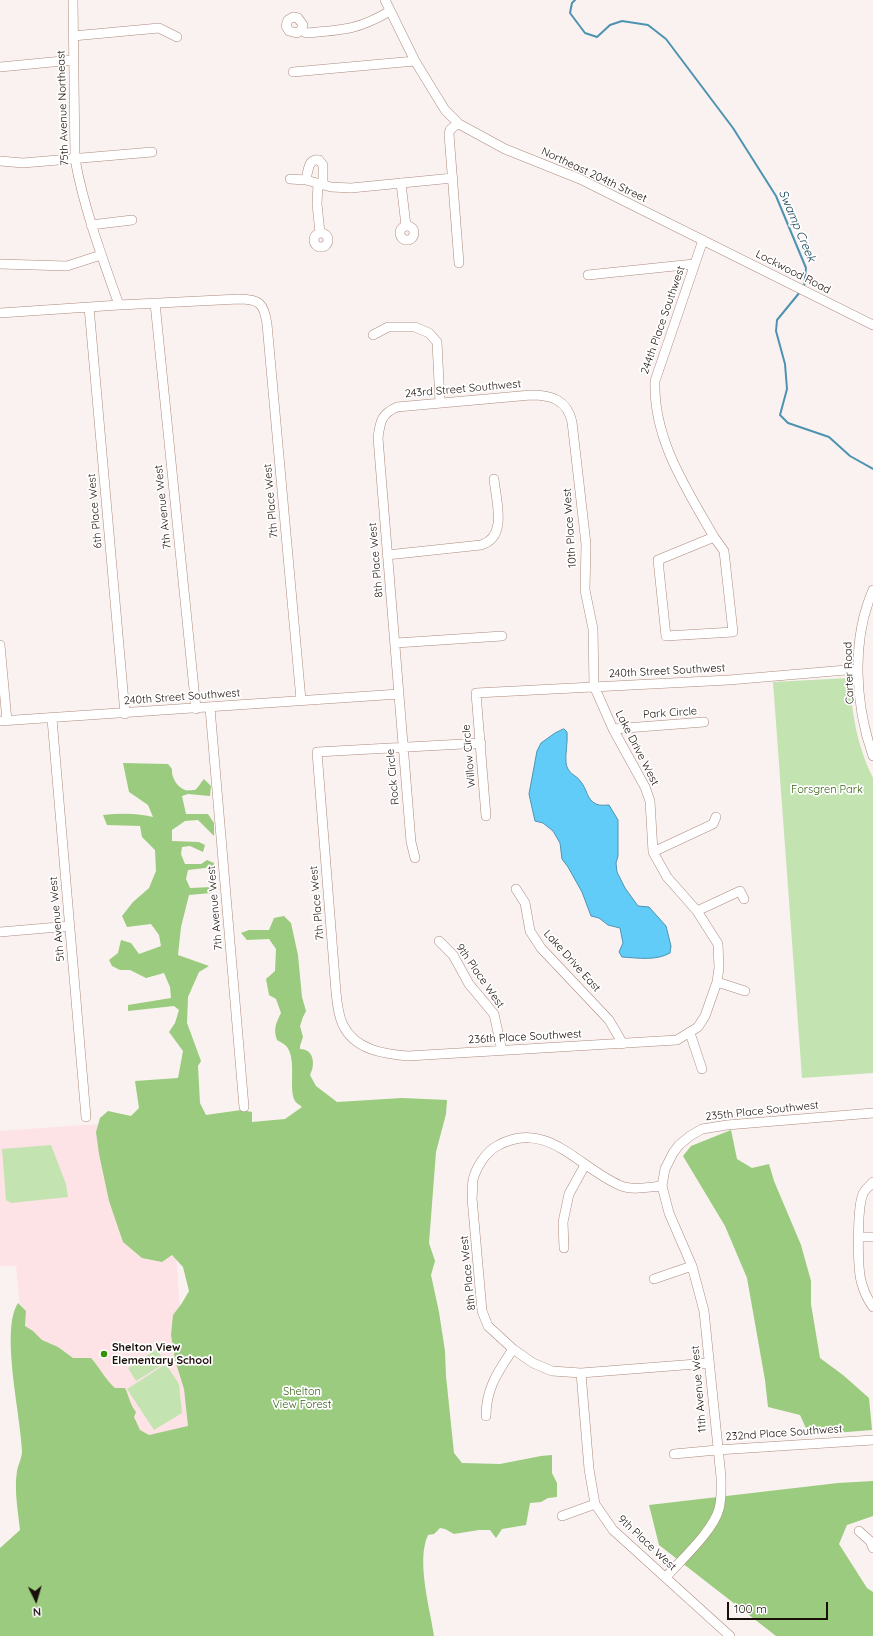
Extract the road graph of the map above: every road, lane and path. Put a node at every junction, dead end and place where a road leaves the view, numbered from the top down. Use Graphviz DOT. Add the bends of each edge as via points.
graph roads {
  1 [pos="73,0"];
  2 [pos="385,0"];
  3 [pos="390,11"];
  4 [pos="301,30"];
  5 [pos="73,36"];
  6 [pos="177,37"];
  7 [pos="73,60"];
  8 [pos="415,61"];
  9 [pos="0,67"];
  10 [pos="293,72"];
  11 [pos="458,123"];
  12 [pos="152,152"];
  13 [pos="75,159"];
  14 [pos="0,162"];
  15 [pos="290,178"];
  16 [pos="453,178"];
  17 [pos="306,180"];
  18 [pos="401,183"];
  19 [pos="320,184"];
  20 [pos="132,220"];
  21 [pos="91,225"];
  22 [pos="406,226"];
  23 [pos="320,233"];
  24 [pos="703,240"];
  25 [pos="101,255"];
  26 [pos="459,263"];
  27 [pos="0,264"];
  28 [pos="694,264"];
  29 [pos="588,275"];
  30 [pos="155,303"];
  31 [pos="118,305"];
  32 [pos="89,307"];
  33 [pos="0,313"];
  34 [pos="873,325"];
  35 [pos="373,335"];
  36 [pos="555,399"];
  37 [pos="440,402"];
  38 [pos="380,423"];
  39 [pos="494,479"];
  40 [pos="714,537"];
  41 [pos="387,554"];
  42 [pos="873,590"];
  43 [pos="502,636"];
  44 [pos="396,643"];
  45 [pos="0,645"];
  46 [pos="858,669"];
  47 [pos="594,686"];
  48 [pos="476,693"];
  49 [pos="399,694"];
  50 [pos="301,700"];
  51 [pos="210,708"];
  52 [pos="196,709"];
  53 [pos="125,714"];
  54 [pos="52,719"];
  55 [pos="3,721"];
  56 [pos="704,722"];
  57 [pos="613,729"];
  58 [pos="481,743"];
  59 [pos="403,748"];
  60 [pos="873,756"];
  61 [pos="486,816"];
  62 [pos="716,817"];
  63 [pos="653,852"];
  64 [pos="416,858"];
  65 [pos="516,889"];
  66 [pos="744,899"];
  67 [pos="697,911"];
  68 [pos="70,926"];
  69 [pos="0,932"];
  70 [pos="439,941"];
  71 [pos="717,982"];
  72 [pos="745,991"];
  73 [pos="690,1033"];
  74 [pos="623,1044"];
  75 [pos="361,1045"];
  76 [pos="502,1051"];
  77 [pos="702,1069"];
  78 [pos="244,1106"];
  79 [pos="873,1113"];
  80 [pos="86,1117"];
  81 [pos="585,1165"];
  82 [pos="873,1182"];
  83 [pos="662,1186"];
  84 [pos="859,1237"];
  85 [pos="873,1238"];
  86 [pos="564,1248"];
  87 [pos="692,1266"];
  88 [pos="654,1279"];
  89 [pos="873,1307"];
  90 [pos="513,1349"];
  91 [pos="709,1363"];
  92 [pos="581,1373"];
  93 [pos="486,1416"];
  94 [pos="873,1440"];
  95 [pos="717,1450"];
  96 [pos="674,1454"];
  97 [pos="595,1504"];
  98 [pos="562,1516"];
  99 [pos="859,1532"];
  100 [pos="873,1548"];
  101 [pos="666,1577"];
  102 [pos="730,1636"];
  1 -- 5 [label="street, 75th Avenue Northeast"];
  2 -- 3 [label="street, Northeast 204th Street"];
  3 -- 4 [label="street" via="346,30 306,33"];
  3 -- 8 [label="street, Northeast 204th Street"];
  5 -- 6 [label="street" via="159,28"];
  5 -- 7 [label="street, 75th Avenue Northeast"];
  7 -- 9 [label="street"];
  7 -- 13 [label="street, 75th Avenue Northeast"];
  8 -- 10 [label="street"];
  8 -- 11 [label="street, Northeast 204th Street" via="445,110"];
  11 -- 16 [label="street" via="449,134"];
  11 -- 24 [label="street, Northeast 204th Street" via="505,149 580,179"];
  12 -- 13 [label="street"];
  13 -- 14 [label="street"];
  13 -- 21 [label="street, 75th Avenue Northeast"];
  15 -- 17 [label="street"];
  16 -- 18 [label="street"];
  16 -- 26 [label="street"];
  17 -- 19 [label="street"];
  17 -- 19 [label="street" via="311,162 314,159 319,160 323,166"];
  18 -- 19 [label="street" via="351,188"];
  18 -- 22 [label="street"];
  19 -- 23 [label="street" via="317,204"];
  20 -- 21 [label="street"];
  21 -- 25 [label="street, 75th Avenue Northeast"];
  24 -- 28 [label="street, 244th Place Southwest"];
  24 -- 34 [label="street, Lockwood Road"];
  25 -- 27 [label="street" via="67,266"];
  25 -- 31 [label="street, 75th Avenue Northeast"];
  28 -- 29 [label="street"];
  28 -- 40 [label="street, 244th Place Southwest" via="655,381 656,401 666,448"];
  30 -- 31 [label="street"];
  30 -- 50 [label="street, 7th Place West" via="254,300 263,306 266,313"];
  30 -- 52 [label="street, 7th Avenue West"];
  31 -- 32 [label="street"];
  32 -- 33 [label="street"];
  32 -- 53 [label="street, 6th Place West"];
  35 -- 37 [label="street" via="388,327 415,327 429,333 437,342"];
  36 -- 37 [label="street, 243rd Street Southwest" via="531,395"];
  36 -- 47 [label="street, 10th Place West" via="566,406 572,422 586,544 585,590 593,629"];
  37 -- 38 [label="street, 243rd Street Southwest" via="397,407 389,411"];
  38 -- 41 [label="street, 8th Place West" via="378,438"];
  39 -- 41 [label="street" via="499,525 490,542"];
  40 -- 40 [label="street, 244th Place Southwest" via="724,551 733,632 666,636 658,560"];
  41 -- 44 [label="street, 8th Place West"];
  42 -- 46 [label="street, Carter Road" via="860,630"];
  43 -- 44 [label="street"];
  44 -- 49 [label="street, 8th Place West"];
  45 -- 55 [label="street"];
  46 -- 47 [label="street, 240th Street Southwest" via="729,680"];
  46 -- 60 [label="street, Carter Road" via="863,721"];
  47 -- 48 [label="street, 240th Street Southwest"];
  47 -- 57 [label="street, Lake Drive West"];
  48 -- 58 [label="street, Willow Circle"];
  49 -- 50 [label="street, 240th Street Southwest"];
  49 -- 59 [label="street, Rock Circle"];
  50 -- 51 [label="street, 240th Street Southwest"];
  51 -- 52 [label="street, 240th Street Southwest"];
  51 -- 78 [label="street, 7th Avenue West"];
  52 -- 53 [label="street, 240th Street Southwest"];
  53 -- 54 [label="street, 240th Street Southwest"];
  54 -- 55 [label="street, 240th Street Southwest"];
  54 -- 68 [label="street, 5th Avenue West"];
  56 -- 57 [label="street, Park Circle"];
  57 -- 63 [label="street, Lake Drive West" via="650,801"];
  58 -- 59 [label="street"];
  58 -- 61 [label="street, Willow Circle"];
  59 -- 64 [label="street, Rock Circle" via="411,842"];
  59 -- 75 [label="street, 7th Place West" via="317,752 339,1012 343,1026"];
  62 -- 63 [label="street" via="713,824"];
  63 -- 67 [label="street, Lake Drive West" via="667,877"];
  65 -- 74 [label="street, Lake Drive East" via="525,903 530,931 541,948 610,1020"];
  66 -- 67 [label="street" via="740,891"];
  67 -- 71 [label="street, Lake Drive West" via="718,944"];
  68 -- 69 [label="street"];
  68 -- 80 [label="street, 5th Avenue West"];
  70 -- 76 [label="street, 9th Place West" via="453,955 469,984 494,1014"];
  71 -- 72 [label="street"];
  71 -- 73 [label="street, Lake Drive West" via="705,1016 698,1027"];
  73 -- 74 [label="street, 236th Place Southwest" via="677,1040"];
  73 -- 77 [label="street"];
  74 -- 76 [label="street, 236th Place Southwest"];
  75 -- 76 [label="street, 236th Place Southwest" via="388,1054 408,1056"];
  79 -- 83 [label="street, 235th Place Southwest" via="702,1129 679,1145 673,1153 665,1169"];
  81 -- 83 [label="street" via="621,1186"];
  81 -- 86 [label="street" via="569,1194 563,1222"];
  81 -- 90 [label="street, 8th Place West" via="565,1149 546,1141 527,1137 509,1139 493,1148 482,1160 473,1179 472,1198 482,1311 488,1326"];
  82 -- 84 [label="street" via="863,1193"];
  83 -- 87 [label="street, 11th Avenue West" via="669,1213"];
  84 -- 85 [label="street"];
  84 -- 89 [label="street" via="861,1283"];
  87 -- 88 [label="street"];
  87 -- 91 [label="street, 11th Avenue West" via="704,1311"];
  90 -- 92 [label="street, 8th Place West" via="533,1363 552,1371"];
  90 -- 93 [label="street" via="497,1372 486,1401"];
  91 -- 92 [label="street, 8th Place West"];
  91 -- 95 [label="street, 11th Avenue West"];
  92 -- 97 [label="street, 9th Place West" via="589,1469"];
  94 -- 95 [label="street, 232nd Place Southwest"];
  95 -- 96 [label="street, 232nd Place Southwest"];
  95 -- 101 [label="street, 11th Avenue West" via="722,1499 719,1510 712,1525"];
  97 -- 98 [label="street"];
  97 -- 101 [label="street, 9th Place West" via="613,1530"];
  99 -- 100 [label="street" via="870,1541"];
  101 -- 102 [label="street, 9th Place West"];
}
